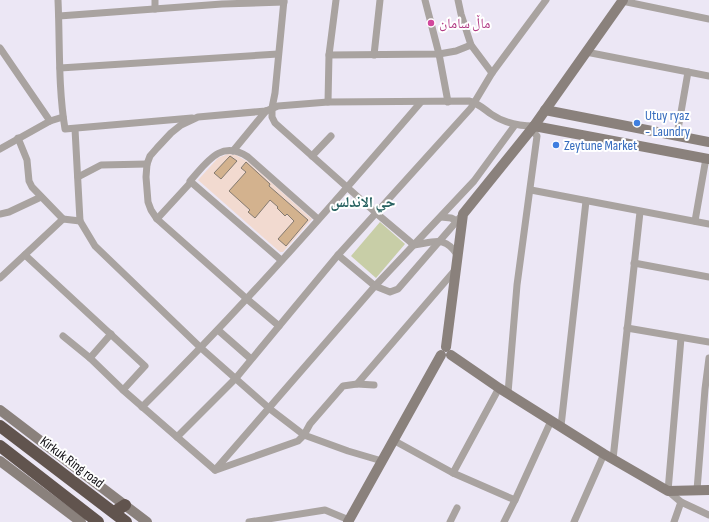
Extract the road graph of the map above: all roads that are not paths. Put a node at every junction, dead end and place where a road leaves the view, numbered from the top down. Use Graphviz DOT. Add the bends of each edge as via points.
graph roads {
  1 [pos="58,0"];
  2 [pos="155,0"];
  3 [pos="336,0"];
  4 [pos="380,0"];
  5 [pos="425,0"];
  6 [pos="458,0"];
  7 [pos="284,1"];
  8 [pos="544,1"];
  9 [pos="623,1"];
  10 [pos="222,2"];
  11 [pos="155,9"];
  12 [pos="59,16"];
  13 [pos="709,19"];
  14 [pos="471,45"];
  15 [pos="0,48"];
  16 [pos="586,52"];
  17 [pos="278,54"];
  18 [pos="439,54"];
  19 [pos="329,55"];
  20 [pos="374,55"];
  21 [pos="60,68"];
  22 [pos="688,72"];
  23 [pos="492,73"];
  24 [pos="709,76"];
  25 [pos="328,102"];
  26 [pos="420,102"];
  27 [pos="448,102"];
  28 [pos="474,102"];
  29 [pos="269,110"];
  30 [pos="545,110"];
  31 [pos="63,117"];
  32 [pos="198,117"];
  33 [pos="50,121"];
  34 [pos="515,125"];
  35 [pos="532,128"];
  36 [pos="75,129"];
  37 [pos="677,135"];
  38 [pos="331,136"];
  39 [pos="18,138"];
  40 [pos="709,142"];
  41 [pos="0,149"];
  42 [pos="233,151"];
  43 [pos="312,156"];
  44 [pos="708,158"];
  45 [pos="147,164"];
  46 [pos="78,177"];
  47 [pos="191,182"];
  48 [pos="348,187"];
  49 [pos="531,190"];
  50 [pos="41,197"];
  51 [pos="586,201"];
  52 [pos="640,212"];
  53 [pos="376,213"];
  54 [pos="0,214"];
  55 [pos="441,217"];
  56 [pos="460,217"];
  57 [pos="63,219"];
  58 [pos="157,219"];
  59 [pos="318,219"];
  60 [pos="80,221"];
  61 [pos="695,221"];
  62 [pos="709,224"];
  63 [pos="439,241"];
  64 [pos="414,245"];
  65 [pos="338,254"];
  66 [pos="25,255"];
  67 [pos="458,256"];
  68 [pos="281,260"];
  69 [pos="634,263"];
  70 [pos="456,269"];
  71 [pos="709,277"];
  72 [pos="0,278"];
  73 [pos="376,286"];
  74 [pos="246,300"];
  75 [pos="279,326"];
  76 [pos="628,328"];
  77 [pos="218,330"];
  78 [pos="111,334"];
  79 [pos="63,336"];
  80 [pos="681,338"];
  81 [pos="709,342"];
  82 [pos="201,348"];
  83 [pos="446,352"];
  84 [pos="90,358"];
  85 [pos="709,358"];
  86 [pos="251,359"];
  87 [pos="236,378"];
  88 [pos="357,384"];
  89 [pos="374,384"];
  90 [pos="499,388"];
  91 [pos="123,390"];
  92 [pos="707,390"];
  93 [pos="508,393"];
  94 [pos="142,407"];
  95 [pos="270,409"];
  96 [pos="0,410"];
  97 [pos="551,421"];
  98 [pos="0,426"];
  99 [pos="561,426"];
  100 [pos="304,435"];
  101 [pos="177,437"];
  102 [pos="394,440"];
  103 [pos="0,446"];
  104 [pos="608,457"];
  105 [pos="0,461"];
  106 [pos="382,461"];
  107 [pos="215,470"];
  108 [pos="453,473"];
  109 [pos="668,490"];
  110 [pos="697,490"];
  111 [pos="709,490"];
  112 [pos="515,500"];
  113 [pos="680,502"];
  114 [pos="125,505"];
  115 [pos="457,508"];
  116 [pos="114,512"];
  117 [pos="709,515"];
  118 [pos="348,521"];
  119 [pos="81,522"];
  120 [pos="96,522"];
  121 [pos="126,522"];
  122 [pos="147,522"];
  123 [pos="249,522"];
  124 [pos="450,522"];
  125 [pos="504,522"];
  126 [pos="574,522"];
  127 [pos="674,522"];
  1 -- 12 [label="street"];
  2 -- 11 [label="street"];
  3 -- 19 [label="street"];
  4 -- 20 [label="street"];
  5 -- 18 [label="street"];
  6 -- 14 [label="street"];
  7 -- 10 [label="street"];
  7 -- 17 [label="street"];
  8 -- 23 [label="street"];
  9 -- 13 [label="street"];
  9 -- 16 [label="main road"];
  10 -- 11 [label="street"];
  11 -- 12 [label="street"];
  12 -- 21 [label="street"];
  14 -- 18 [label="street"];
  14 -- 23 [label="street"];
  15 -- 33 [label="street"];
  16 -- 22 [label="street"];
  16 -- 30 [label="main road"];
  17 -- 21 [label="street"];
  17 -- 29 [label="street" via="275,93"];
  18 -- 20 [label="street"];
  18 -- 27 [label="street"];
  19 -- 20 [label="street"];
  19 -- 25 [label="street"];
  21 -- 31 [label="street"];
  22 -- 24 [label="street"];
  22 -- 37 [label="street"];
  23 -- 28 [label="street"];
  25 -- 26 [label="street"];
  25 -- 29 [label="street" via="284,105"];
  26 -- 27 [label="street"];
  26 -- 48 [label="street"];
  27 -- 28 [label="street"];
  28 -- 34 [label="street" via="502,121"];
  28 -- 53 [label="street"];
  29 -- 32 [label="street"];
  29 -- 42 [label="street"];
  29 -- 43 [label="street" via="275,123"];
  30 -- 35 [label="main road"];
  30 -- 37 [label="main road"];
  31 -- 33 [label="street"];
  31 -- 36 [label="street" via="65,129"];
  32 -- 36 [label="street"];
  32 -- 45 [label="street" via="171,133"];
  33 -- 39 [label="street"];
  34 -- 35 [label="street"];
  34 -- 55 [label="street" via="474,181"];
  35 -- 44 [label="main road"];
  35 -- 49 [label="street" via="538,136"];
  35 -- 56 [label="main road"];
  36 -- 46 [label="street"];
  37 -- 40 [label="main road"];
  38 -- 43 [label="street"];
  39 -- 41 [label="street"];
  39 -- 50 [label="street" via="27,160 30,184"];
  42 -- 47 [label="street" via="215,154"];
  42 -- 59 [label="street" via="241,152 248,157"];
  43 -- 48 [label="street"];
  44 -- 61 [label="street"];
  45 -- 46 [label="street" via="101,165"];
  45 -- 58 [label="street" via="148,202"];
  46 -- 60 [label="street"];
  47 -- 58 [label="street"];
  47 -- 68 [label="street"];
  48 -- 53 [label="street"];
  48 -- 59 [label="street"];
  49 -- 51 [label="street"];
  49 -- 93 [label="street" via="517,284"];
  50 -- 54 [label="street"];
  50 -- 57 [label="street"];
  51 -- 52 [label="street"];
  51 -- 99 [label="street"];
  52 -- 61 [label="street"];
  52 -- 69 [label="street"];
  53 -- 64 [label="street"];
  53 -- 65 [label="street"];
  55 -- 56 [label="street"];
  55 -- 64 [label="street"];
  56 -- 63 [label="street"];
  56 -- 67 [label="main road"];
  57 -- 60 [label="street"];
  57 -- 66 [label="street"];
  58 -- 74 [label="street"];
  59 -- 68 [label="street"];
  60 -- 82 [label="street" via="96,246"];
  61 -- 62 [label="street"];
  63 -- 64 [label="street"];
  63 -- 67 [label="street" via="450,245"];
  63 -- 73 [label="street" via="398,289 390,292"];
  64 -- 73 [label="street"];
  65 -- 73 [label="street"];
  65 -- 75 [label="street"];
  66 -- 72 [label="street"];
  66 -- 78 [label="street"];
  67 -- 70 [label="main road"];
  68 -- 74 [label="street"];
  69 -- 71 [label="street"];
  69 -- 76 [label="street"];
  70 -- 83 [label="main road"];
  70 -- 88 [label="street"];
  73 -- 95 [label="street"];
  74 -- 75 [label="street"];
  74 -- 77 [label="street"];
  75 -- 86 [label="street"];
  76 -- 80 [label="street"];
  76 -- 104 [label="street"];
  77 -- 82 [label="street"];
  77 -- 86 [label="street"];
  78 -- 84 [label="street"];
  78 -- 91 [label="street" via="145,366"];
  79 -- 84 [label="street"];
  80 -- 81 [label="street"];
  80 -- 109 [label="street"];
  82 -- 87 [label="street"];
  82 -- 94 [label="street"];
  83 -- 90 [label="main road"];
  83 -- 102 [label="main road"];
  84 -- 91 [label="street"];
  85 -- 92 [label="street"];
  86 -- 87 [label="street"];
  87 -- 95 [label="street"];
  87 -- 101 [label="street"];
  88 -- 89 [label="street"];
  88 -- 100 [label="street" via="343,386 310,424"];
  90 -- 93 [label="main road"];
  90 -- 108 [label="street"];
  91 -- 94 [label="street"];
  92 -- 110 [label="street"];
  93 -- 97 [label="main road"];
  94 -- 101 [label="street"];
  95 -- 100 [label="street"];
  95 -- 107 [label="street"];
  96 -- 114 [label="main road"];
  97 -- 99 [label="main road"];
  97 -- 112 [label="street"];
  98 -- 116 [label="highway, Kirkuk Ring road"];
  99 -- 104 [label="main road"];
  100 -- 106 [label="street" via="348,452"];
  100 -- 107 [label="street" via="298,441"];
  101 -- 107 [label="street"];
  102 -- 106 [label="main road"];
  102 -- 108 [label="street"];
  103 -- 120 [label="highway"];
  104 -- 109 [label="main road"];
  104 -- 126 [label="street"];
  105 -- 119 [label="main road"];
  106 -- 118 [label="main road"];
  108 -- 112 [label="street"];
  109 -- 110 [label="main road"];
  109 -- 113 [label="street"];
  110 -- 111 [label="main road"];
  112 -- 125 [label="street"];
  113 -- 117 [label="street"];
  113 -- 127 [label="street"];
  114 -- 116 [label="highway"];
  114 -- 122 [label="main road"];
  115 -- 124 [label="street"];
  116 -- 121 [label="highway, Kirkuk Ring road"];
  118 -- 123 [label="street" via="325,510"];
}
